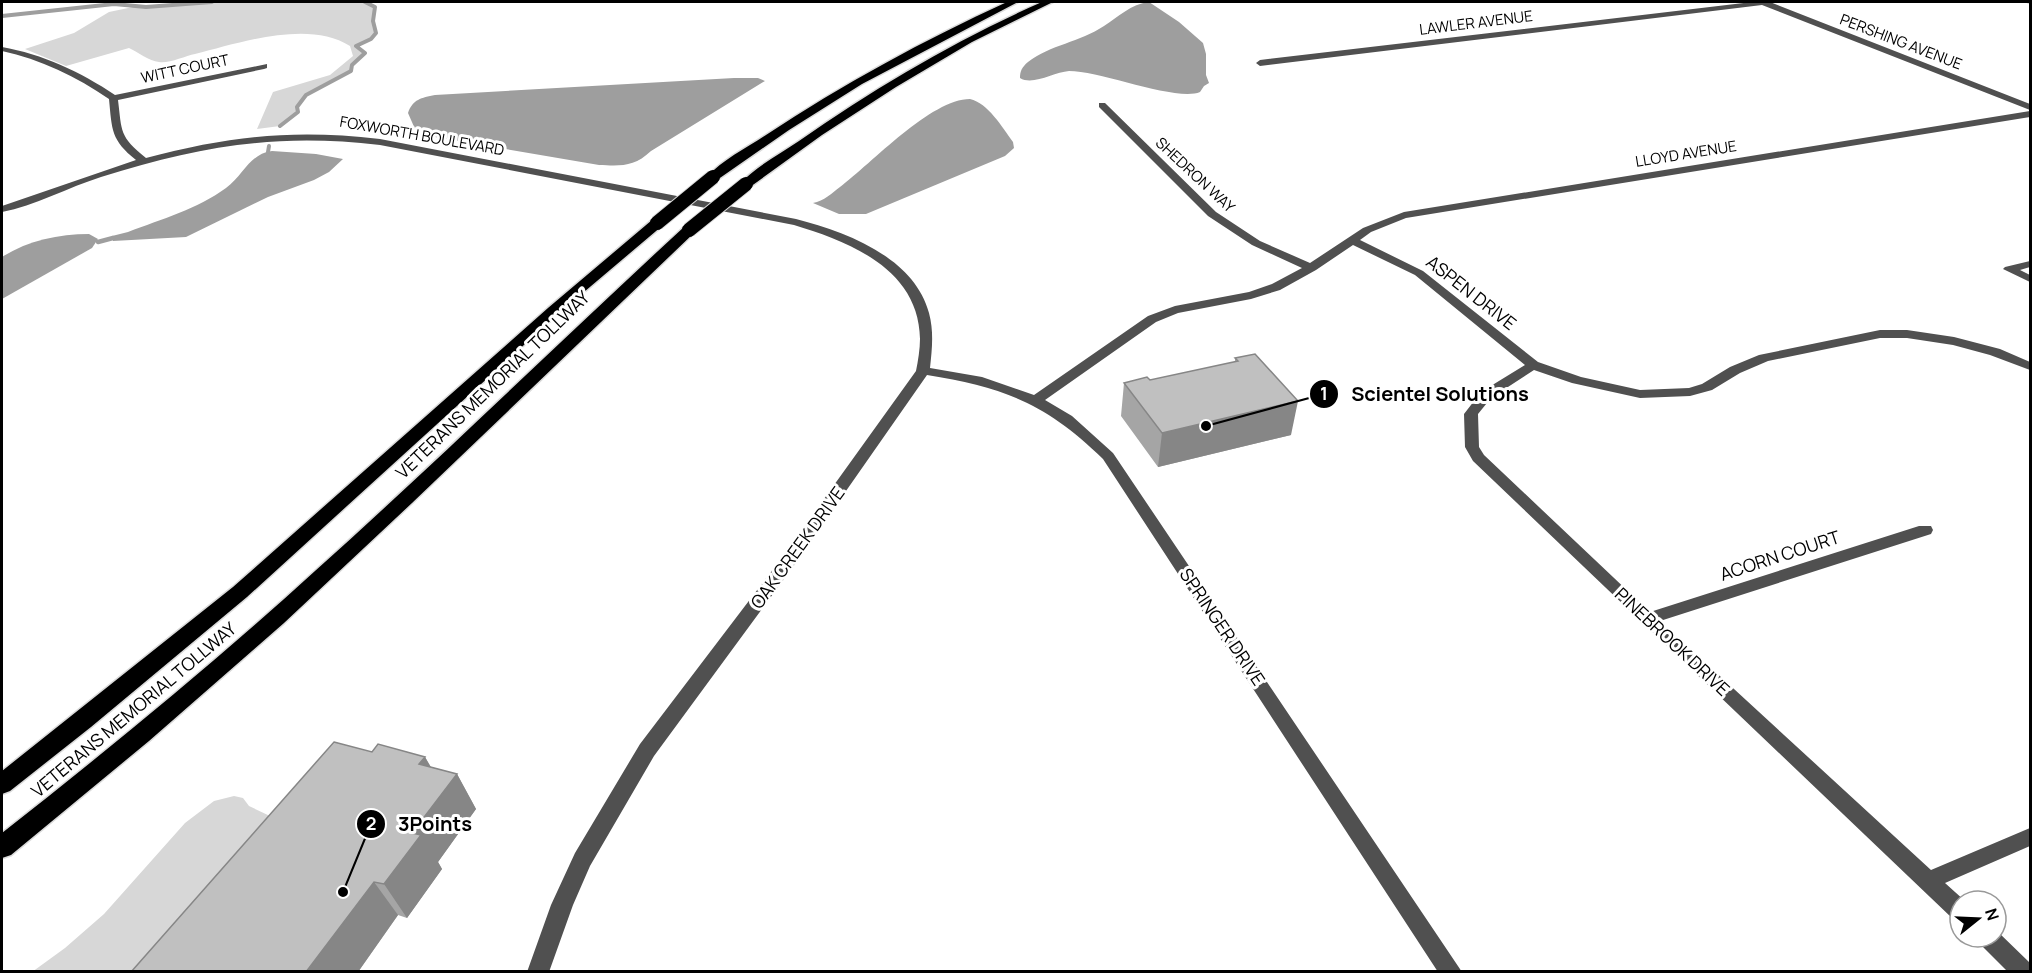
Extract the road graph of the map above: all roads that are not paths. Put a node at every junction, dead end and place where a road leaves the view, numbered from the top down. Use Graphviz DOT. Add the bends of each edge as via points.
graph roads {
  1 [pos="1013,2"];
  2 [pos="1055,2"];
  3 [pos="1764,2"];
  4 [pos="1042,4"];
  5 [pos="2,49"];
  6 [pos="1260,63"];
  7 [pos="264,66"];
  8 [pos="113,98"];
  9 [pos="1102,105"];
  10 [pos="2031,107"];
  11 [pos="2031,114"];
  12 [pos="144,162"];
  13 [pos="2,209"];
  14 [pos="736,210"];
  15 [pos="1351,240"];
  16 [pos="2031,264"];
  17 [pos="1312,268"];
  18 [pos="2031,279"];
  19 [pos="1533,365"];
  20 [pos="2031,366"];
  21 [pos="923,371"];
  22 [pos="1036,400"];
  23 [pos="1925,531"];
  24 [pos="1647,619"];
  25 [pos="2,784"];
  26 [pos="2031,837"];
  27 [pos="2,847"];
  28 [pos="1928,881"];
  29 [pos="1948,900"];
  30 [pos="2000,949"];
  31 [pos="538,972"];
  32 [pos="1451,972"];
  33 [pos="2024,972"];
  1 -- 25 [label="highway, VETERANS MEMORIAL TOLLWAY, bridge" via="870,75 713,177 553,311 240,592"];
  2 -- 4 [label="highway, VETERANS MEMORIAL TOLLWAY"];
  3 -- 6 [label="street, LAWLER AVENUE"];
  3 -- 10 [label="street, PERSHING AVENUE"];
  4 -- 27 [label="highway, VETERANS MEMORIAL TOLLWAY, bridge" via="983,32 832,122 689,230 581,328 365,537 89,779"];
  5 -- 8 [label="street" via="22,53 91,83"];
  7 -- 8 [label="street, WITT COURT"];
  8 -- 12 [label="street" via="116,136"];
  9 -- 17 [label="street, SHEDRON WAY" via="1212,214 1256,243"];
  11 -- 15 [label="street, LLOYD AVENUE" via="1425,210 1386,222"];
  12 -- 13 [label="street, FOXWORTH BOULEVARD"];
  12 -- 14 [label="street, FOXWORTH BOULEVARD" via="226,142 287,135 333,135"];
  14 -- 21 [label="street, OAK CREEK DRIVE" via="835,234 873,252 894,269 915,294 928,328"];
  15 -- 17 [label="street, LLOYD AVENUE"];
  15 -- 19 [label="street, ASPEN DRIVE" via="1419,273"];
  16 -- 18 [label="street" via="2009,268"];
  17 -- 22 [label="street, LLOYD AVENUE" via="1276,287 1152,319"];
  19 -- 20 [label="street" via="1640,394 1670,395 1707,387 1764,358 1892,333 1954,341"];
  19 -- 24 [label="street, PINEBROOK DRIVE" via="1486,395 1470,414 1472,447 1496,476"];
  21 -- 22 [label="street, SPRINGER DRIVE" via="979,380"];
  21 -- 31 [label="street, OAK CREEK DRIVE" via="796,551 647,750 582,860"];
  22 -- 32 [label="street, SPRINGER DRIVE" via="1063,415 1108,456"];
  23 -- 24 [label="street, ACORN COURT"];
  24 -- 28 [label="street, PINEBROOK DRIVE"];
  26 -- 28 [label="street"];
  28 -- 29 [label="street, PINEBROOK DRIVE"];
  30 -- 33 [label="street"];
}
